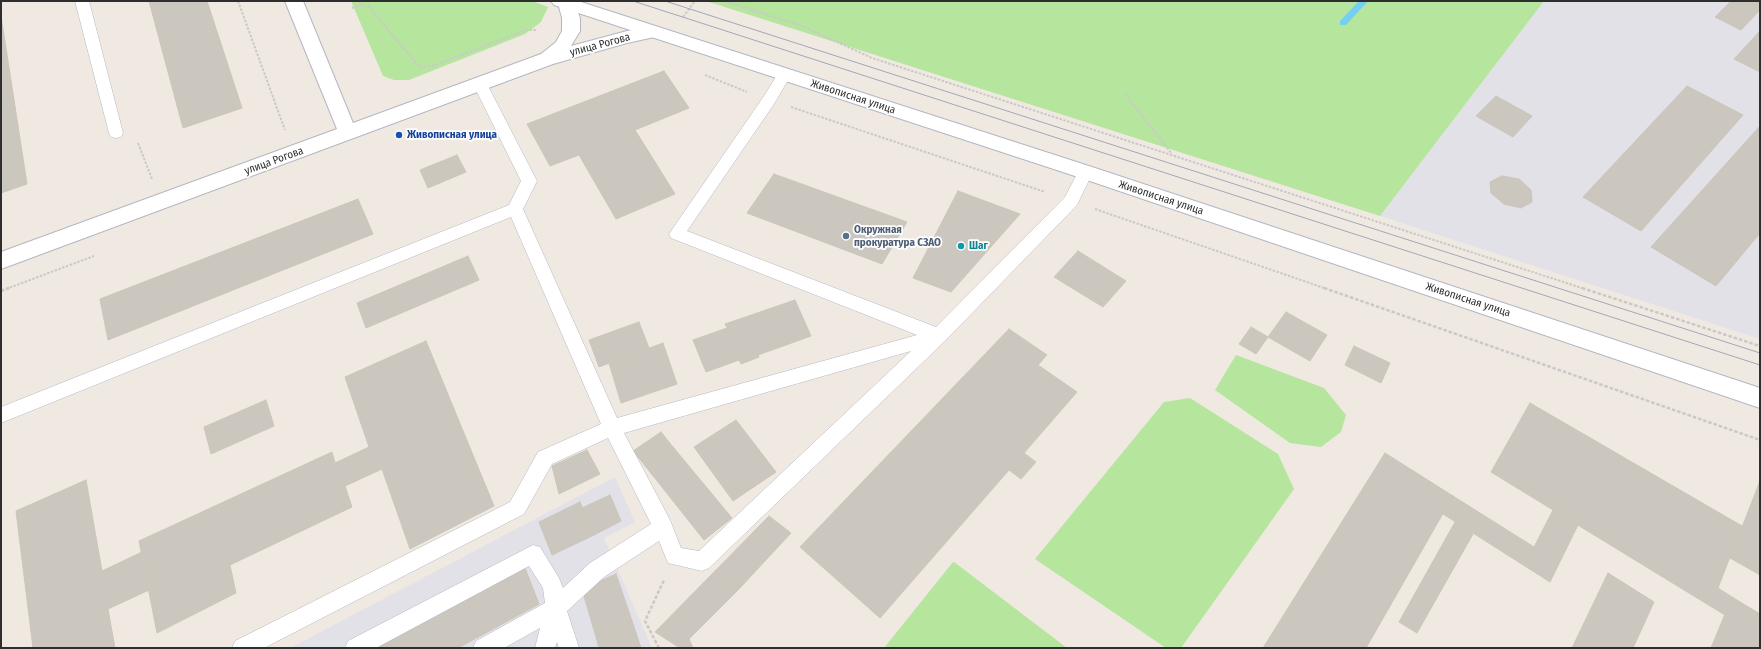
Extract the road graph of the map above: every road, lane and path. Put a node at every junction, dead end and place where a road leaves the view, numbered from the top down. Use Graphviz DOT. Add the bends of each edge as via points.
graph roads {
  1 [pos="82,1"];
  2 [pos="238,1"];
  3 [pos="359,1"];
  4 [pos="724,1"];
  5 [pos="563,2"];
  6 [pos="301,4"];
  7 [pos="361,5"];
  8 [pos="352,8"];
  9 [pos="537,30"];
  10 [pos="653,32"];
  11 [pos="547,59"];
  12 [pos="699,73"];
  13 [pos="784,75"];
  14 [pos="480,84"];
  15 [pos="1125,94"];
  16 [pos="769,100"];
  17 [pos="116,133"];
  18 [pos="286,133"];
  19 [pos="348,133"];
  20 [pos="1173,154"];
  21 [pos="1085,172"];
  22 [pos="154,184"];
  23 [pos="1071,201"];
  24 [pos="515,209"];
  25 [pos="1,261"];
  26 [pos="939,336"];
  27 [pos="1760,346"];
  28 [pos="1760,398"];
  29 [pos="1,415"];
  30 [pos="612,428"];
  31 [pos="1760,440"];
  32 [pos="663,527"];
  33 [pos="675,556"];
  34 [pos="556,608"];
  35 [pos="242,648"];
  36 [pos="355,648"];
  37 [pos="483,648"];
  38 [pos="545,648"];
  39 [pos="569,648"];
  40 [pos="658,648"];
  1 -- 17 [label="lane"];
  2 -- 18 [label="path"];
  3 -- 7 [label="path"];
  4 -- 20 [label="path" via="802,26 872,58"];
  5 -- 10 [label="street, Живописная улица"];
  5 -- 11 [label="street, улица Рогова" via="571,18 571,31 562,46"];
  6 -- 19 [label="street"];
  7 -- 8 [label="path"];
  7 -- 9 [label="path" via="369,6 415,62 422,67 435,65 526,30"];
  10 -- 11 [label="street, улица Рогова"];
  10 -- 13 [label="street, Живописная улица"];
  11 -- 14 [label="street, улица Рогова"];
  12 -- 16 [label="path"];
  13 -- 16 [label="lane"];
  13 -- 21 [label="street, Живописная улица"];
  14 -- 19 [label="street, улица Рогова"];
  14 -- 24 [label="lane" via="529,181"];
  15 -- 20 [label="path"];
  16 -- 23 [label="path"];
  16 -- 26 [label="lane" via="677,234"];
  17 -- 22 [label="path" via="140,144"];
  19 -- 25 [label="street, улица Рогова"];
  20 -- 27 [label="path"];
  21 -- 23 [label="lane"];
  21 -- 28 [label="street, Живописная улица"];
  23 -- 26 [label="lane"];
  23 -- 31 [label="path"];
  24 -- 29 [label="lane"];
  24 -- 30 [label="lane"];
  26 -- 30 [label="lane"];
  26 -- 33 [label="lane" via="702,561"];
  30 -- 32 [label="lane"];
  30 -- 35 [label="lane" via="545,458 517,508"];
  32 -- 33 [label="lane"];
  32 -- 34 [label="lane" via="597,570"];
  33 -- 40 [label="path" via="644,621"];
  34 -- 36 [label="lane" via="552,585 533,554"];
  34 -- 37 [label="lane"];
  34 -- 38 [label="lane"];
  34 -- 39 [label="lane"];
}
